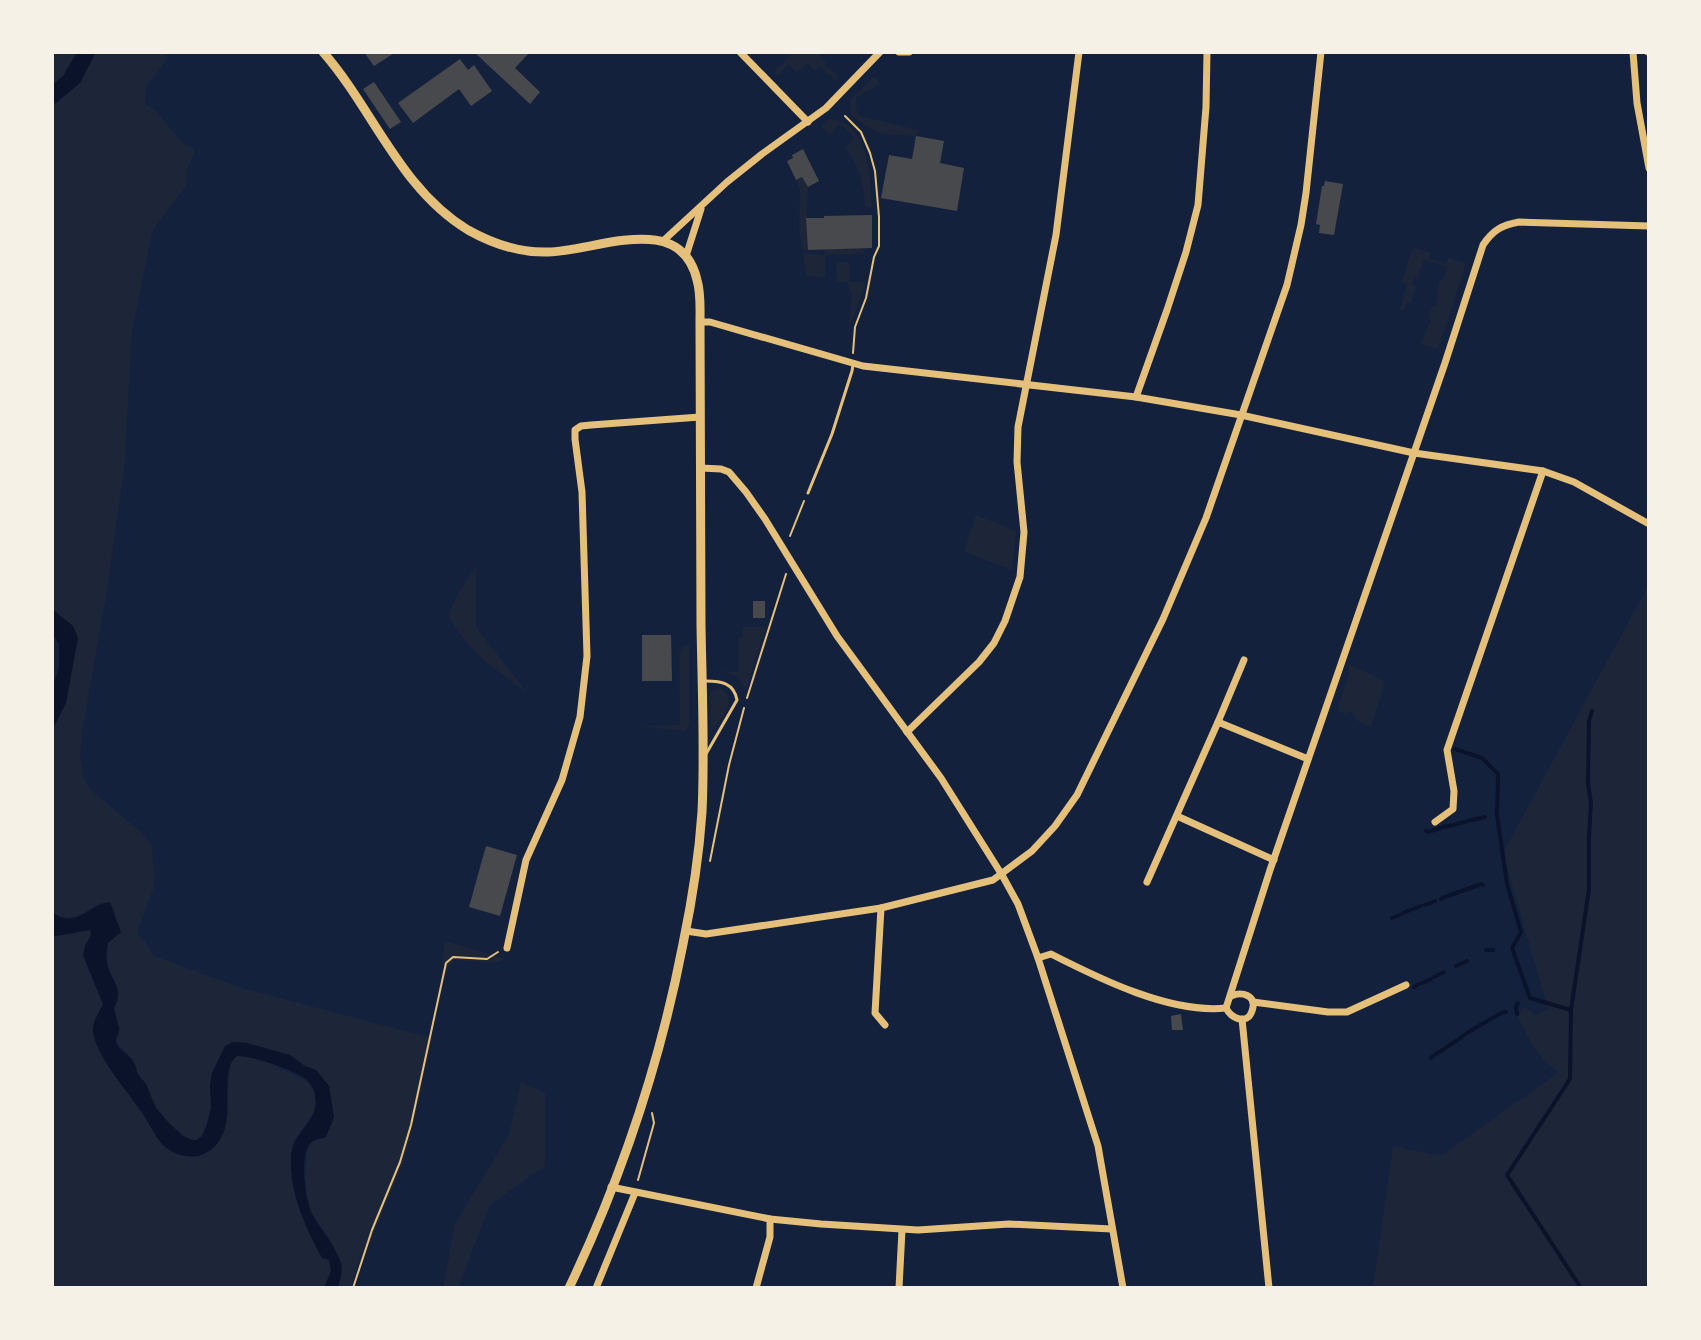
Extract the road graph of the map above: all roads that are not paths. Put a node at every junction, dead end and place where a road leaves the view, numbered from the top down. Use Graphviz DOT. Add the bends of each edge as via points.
graph roads {
  1 [pos="323,52"];
  2 [pos="740,52"];
  3 [pos="880,52"];
  4 [pos="899,52"];
  5 [pos="909,52"];
  6 [pos="1079,52"];
  7 [pos="1207,52"];
  8 [pos="1321,52"];
  9 [pos="1633,52"];
  10 [pos="808,122"];
  11 [pos="1649,168"];
  12 [pos="702,206"];
  13 [pos="1649,226"];
  14 [pos="663,241"];
  15 [pos="686,256"];
  16 [pos="700,322"];
  17 [pos="853,364"];
  18 [pos="1025,383"];
  19 [pos="1136,397"];
  20 [pos="1241,415"];
  21 [pos="700,417"];
  22 [pos="1414,453"];
  23 [pos="701,468"];
  24 [pos="1543,471"];
  25 [pos="808,493"];
  26 [pos="1649,524"];
  27 [pos="1244,660"];
  28 [pos="703,681"];
  29 [pos="1218,722"];
  30 [pos="907,732"];
  31 [pos="1308,759"];
  32 [pos="703,761"];
  33 [pos="1177,816"];
  34 [pos="1435,822"];
  35 [pos="1274,860"];
  36 [pos="1002,875"];
  37 [pos="1147,882"];
  38 [pos="881,908"];
  39 [pos="686,931"];
  40 [pos="507,948"];
  41 [pos="1038,958"];
  42 [pos="1406,985"];
  43 [pos="1231,996"];
  44 [pos="1253,1002"];
  45 [pos="1226,1008"];
  46 [pos="1242,1019"];
  47 [pos="885,1025"];
  48 [pos="611,1187"];
  49 [pos="635,1193"];
  50 [pos="770,1219"];
  51 [pos="1112,1229"];
  52 [pos="902,1230"];
  53 [pos="569,1288"];
  54 [pos="596,1288"];
  55 [pos="756,1288"];
  56 [pos="899,1288"];
  57 [pos="1123,1288"];
  58 [pos="1269,1288"];
  1 -- 14 [label="main road" via="409,176 446,213 482,238 543,253 640,239"];
  2 -- 10 [label="street"];
  3 -- 10 [label="street"];
  4 -- 5 [label="street"];
  6 -- 18 [label="street" via="1056,235"];
  7 -- 19 [label="street" via="1198,205"];
  8 -- 20 [label="street" via="1301,225 1287,285"];
  9 -- 11 [label="street"];
  10 -- 12 [label="street"];
  12 -- 14 [label="street"];
  12 -- 15 [label="street"];
  13 -- 22 [label="street" via="1519,222 1491,233"];
  14 -- 15 [label="main road"];
  15 -- 16 [label="main road" via="697,280"];
  16 -- 17 [label="street"];
  16 -- 21 [label="main road"];
  17 -- 18 [label="street"];
  17 -- 25 [label="lane"];
  18 -- 19 [label="street"];
  18 -- 30 [label="street" via="1016,450 1023,560 1014,599 979,662"];
  19 -- 20 [label="street"];
  20 -- 22 [label="street"];
  20 -- 36 [label="street" via="1206,518 1163,619 1077,795 1032,851"];
  21 -- 23 [label="main road"];
  21 -- 40 [label="street" via="575,430 587,656 580,717 562,780 526,860"];
  22 -- 24 [label="street"];
  22 -- 31 [label="street"];
  23 -- 28 [label="main road"];
  23 -- 30 [label="street" via="729,472"];
  24 -- 26 [label="street" via="1574,482"];
  24 -- 34 [label="street" via="1447,750 1453,809"];
  27 -- 29 [label="street"];
  28 -- 32 [label="main road"];
  28 -- 32 [label="lane" via="729,685 737,700"];
  29 -- 31 [label="street"];
  29 -- 33 [label="street"];
  30 -- 36 [label="street"];
  31 -- 35 [label="street"];
  32 -- 39 [label="main road"];
  33 -- 35 [label="street"];
  33 -- 37 [label="street"];
  35 -- 43 [label="street"];
  36 -- 38 [label="street"];
  36 -- 41 [label="street"];
  38 -- 39 [label="street" via="706,934"];
  38 -- 47 [label="street" via="875,1013"];
  39 -- 48 [label="main road" via="646,1110"];
  41 -- 45 [label="street" via="1051,954 1164,1001"];
  41 -- 51 [label="street" via="1098,1146"];
  42 -- 44 [label="street" via="1347,1012"];
  43 -- 44 [label="street" via="1243,993"];
  43 -- 45 [label="street"];
  44 -- 46 [label="street" via="1252,1011"];
  45 -- 46 [label="street" via="1230,1016"];
  46 -- 58 [label="street"];
  48 -- 49 [label="street"];
  48 -- 53 [label="main road"];
  49 -- 50 [label="street"];
  49 -- 54 [label="street"];
  50 -- 52 [label="street"];
  50 -- 55 [label="street"];
  51 -- 52 [label="street" via="1009,1224"];
  51 -- 57 [label="street"];
  52 -- 56 [label="street"];
}
